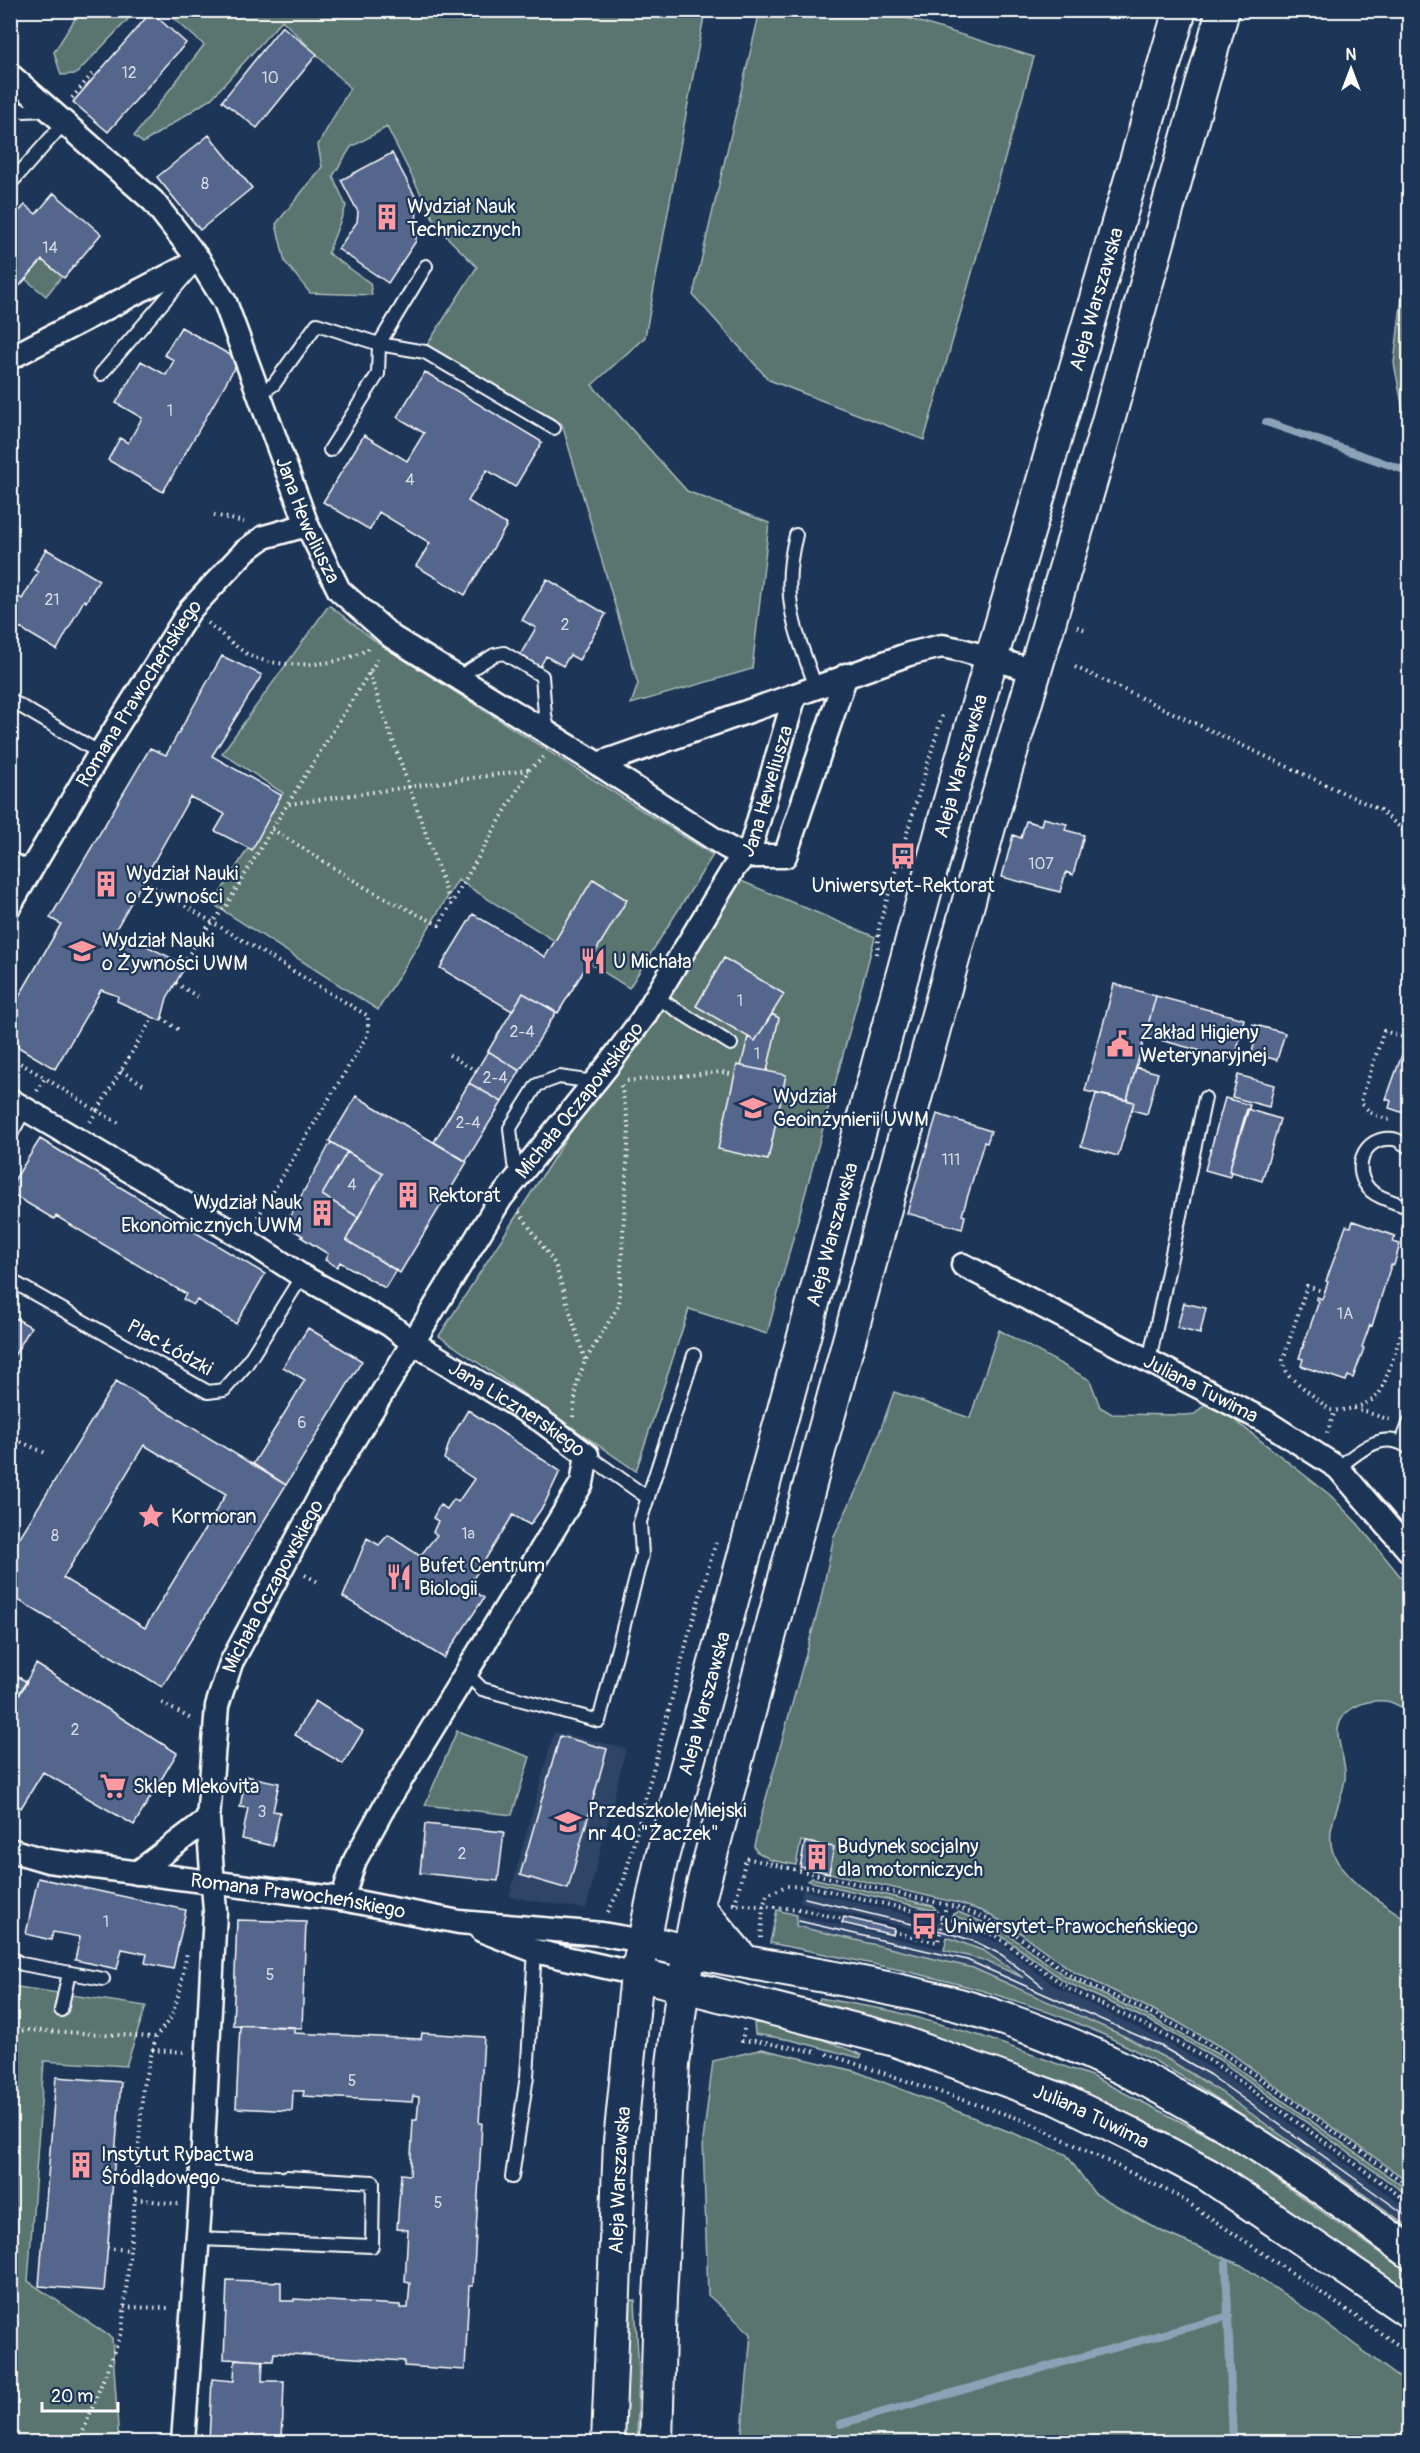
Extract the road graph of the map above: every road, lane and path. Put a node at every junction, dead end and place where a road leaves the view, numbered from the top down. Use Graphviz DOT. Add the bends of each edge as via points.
graph roads {
  1 [pos="1180,10"];
  2 [pos="1223,10"];
  3 [pos="10,75"];
  4 [pos="10,106"];
  5 [pos="56,116"];
  6 [pos="10,184"];
  7 [pos="199,260"];
  8 [pos="426,266"];
  9 [pos="379,344"];
  10 [pos="10,358"];
  11 [pos="101,375"];
  12 [pos="260,394"];
  13 [pos="554,428"];
  14 [pos="330,450"];
  15 [pos="214,514"];
  16 [pos="246,523"];
  17 [pos="307,525"];
  18 [pos="796,534"];
  19 [pos="190,610"];
  20 [pos="383,640"];
  21 [pos="993,658"];
  22 [pos="1075,667"];
  23 [pos="1035,671"];
  24 [pos="369,673"];
  25 [pos="846,675"];
  26 [pos="457,678"];
  27 [pos="806,691"];
  28 [pos="10,700"];
  29 [pos="944,711"];
  30 [pos="547,746"];
  31 [pos="100,753"];
  32 [pos="598,764"];
  33 [pos="529,770"];
  34 [pos="411,786"];
  35 [pos="288,804"];
  36 [pos="272,829"];
  37 [pos="1410,836"];
  38 [pos="744,856"];
  39 [pos="10,858"];
  40 [pos="31,869"];
  41 [pos="149,884"];
  42 [pos="10,905"];
  43 [pos="451,906"];
  44 [pos="213,922"];
  45 [pos="876,960"];
  46 [pos="183,963"];
  47 [pos="176,983"];
  48 [pos="198,997"];
  49 [pos="656,997"];
  50 [pos="153,1017"];
  51 [pos="162,1018"];
  52 [pos="178,1030"];
  53 [pos="1409,1039"];
  54 [pos="731,1044"];
  55 [pos="449,1055"];
  56 [pos="10,1057"];
  57 [pos="121,1071"];
  58 [pos="476,1071"];
  59 [pos="734,1075"];
  60 [pos="45,1078"];
  61 [pos="594,1082"];
  62 [pos="146,1086"];
  63 [pos="1205,1098"];
  64 [pos="18,1104"];
  65 [pos="97,1111"];
  66 [pos="1400,1123"];
  67 [pos="121,1124"];
  68 [pos="10,1136"];
  69 [pos="1410,1148"];
  70 [pos="518,1176"];
  71 [pos="515,1207"];
  72 [pos="1410,1208"];
  73 [pos="245,1239"];
  74 [pos="963,1265"];
  75 [pos="302,1276"];
  76 [pos="10,1280"];
  77 [pos="1325,1292"];
  78 [pos="1410,1306"];
  79 [pos="412,1342"];
  80 [pos="694,1355"];
  81 [pos="1149,1360"];
  82 [pos="585,1361"];
  83 [pos="1352,1408"];
  84 [pos="1335,1411"];
  85 [pos="1409,1423"];
  86 [pos="10,1437"];
  87 [pos="569,1440"];
  88 [pos="1322,1444"];
  89 [pos="1406,1445"];
  90 [pos="48,1454"];
  91 [pos="587,1455"];
  92 [pos="1338,1468"];
  93 [pos="648,1498"];
  94 [pos="1410,1552"];
  95 [pos="297,1571"];
  96 [pos="320,1583"];
  97 [pos="466,1672"];
  98 [pos="162,1703"];
  99 [pos="196,1721"];
  100 [pos="208,1819"];
  101 [pos="636,1830"];
  102 [pos="11,1851"];
  103 [pos="137,1872"];
  104 [pos="214,1884"];
  105 [pos="342,1899"];
  106 [pos="735,1904"];
  107 [pos="713,1905"];
  108 [pos="946,1905"];
  109 [pos="763,1906"];
  110 [pos="605,1917"];
  111 [pos="944,1917"];
  112 [pos="843,1919"];
  113 [pos="459,1922"];
  114 [pos="893,1932"];
  115 [pos="643,1941"];
  116 [pos="188,1944"];
  117 [pos="752,1951"];
  118 [pos="536,1952"];
  119 [pos="689,1952"];
  120 [pos="10,1959"];
  121 [pos="69,1973"];
  122 [pos="637,1974"];
  123 [pos="103,1979"];
  124 [pos="683,1985"];
  125 [pos="737,1999"];
  126 [pos="61,2010"];
  127 [pos="677,2027"];
  128 [pos="10,2032"];
  129 [pos="156,2037"];
  130 [pos="742,2042"];
  131 [pos="152,2050"];
  132 [pos="195,2052"];
  133 [pos="202,2173"];
  134 [pos="512,2177"];
  135 [pos="1410,2187"];
  136 [pos="135,2199"];
  137 [pos="1410,2203"];
  138 [pos="187,2205"];
  139 [pos="198,2239"];
  140 [pos="107,2248"];
  141 [pos="130,2250"];
  142 [pos="1410,2252"];
  143 [pos="124,2307"];
  144 [pos="193,2308"];
  145 [pos="1410,2312"];
  146 [pos="1410,2353"];
  147 [pos="80,2442"];
  148 [pos="183,2442"];
  149 [pos="608,2442"];
  150 [pos="656,2442"];
  1 -- 21 [label="main road, Aleja Warszawska"];
  2 -- 23 [label="main road"];
  3 -- 5 [label="street, Jana Heweliusza"];
  4 -- 5 [label="lane"];
  5 -- 6 [label="lane"];
  5 -- 7 [label="street, Jana Heweliusza" via="153,201"];
  7 -- 10 [label="street"];
  7 -- 11 [label="lane"];
  7 -- 12 [label="street, Jana Heweliusza" via="225,302"];
  8 -- 9 [label="lane"];
  9 -- 12 [label="lane" via="317,324 274,384"];
  9 -- 13 [label="lane" via="425,352"];
  9 -- 14 [label="lane" via="378,374"];
  12 -- 17 [label="street, Jana Heweliusza"];
  15 -- 16 [label="path"];
  17 -- 19 [label="street, Romana Prawocheńskiego" via="264,537 245,551"];
  17 -- 20 [label="street, Jana Heweliusza" via="339,590"];
  18 -- 27 [label="lane" via="788,578"];
  19 -- 20 [label="path" via="252,656 280,665 348,660"];
  19 -- 31 [label="street, Romana Prawocheńskiego"];
  20 -- 24 [label="path"];
  20 -- 26 [label="street, Jana Heweliusza"];
  21 -- 23 [label="street, Jana Heweliusza"];
  21 -- 25 [label="street, Jana Heweliusza" via="942,646"];
  21 -- 115 [label="main road, Aleja Warszawska" via="661,1861"];
  22 -- 37 [label="path" via="1380,810"];
  23 -- 107 [label="main road" via="821,1443"];
  24 -- 34 [label="path"];
  24 -- 35 [label="path"];
  25 -- 27 [label="street, Jana Heweliusza"];
  25 -- 38 [label="street" via="786,856"];
  26 -- 30 [label="street, Jana Heweliusza"];
  26 -- 30 [label="lane" via="504,652 542,676"];
  27 -- 32 [label="street, Jana Heweliusza"];
  27 -- 38 [label="street, Jana Heweliusza"];
  28 -- 31 [label="lane"];
  29 -- 45 [label="path" via="879,926"];
  30 -- 32 [label="street, Jana Heweliusza"];
  30 -- 33 [label="path"];
  31 -- 40 [label="street, Romana Prawocheńskiego"];
  32 -- 38 [label="street, Jana Heweliusza"];
  33 -- 34 [label="path"];
  33 -- 43 [label="path"];
  34 -- 35 [label="path"];
  34 -- 43 [label="path"];
  35 -- 36 [label="path"];
  36 -- 43 [label="path" via="366,888 439,925"];
  36 -- 44 [label="path" via="225,909"];
  38 -- 49 [label="street, Michała Oczapowskiego"];
  39 -- 40 [label="lane"];
  40 -- 42 [label="street, Romana Prawocheńskiego"];
  41 -- 44 [label="path"];
  44 -- 46 [label="path"];
  44 -- 73 [label="path" via="368,1016 368,1034"];
  47 -- 48 [label="path"];
  49 -- 54 [label="lane"];
  49 -- 61 [label="street, Michała Oczapowskiego"];
  50 -- 57 [label="path"];
  51 -- 52 [label="path"];
  53 -- 66 [label="path" via="1384,1031 1361,1103 1371,1113"];
  55 -- 58 [label="path"];
  56 -- 60 [label="path"];
  57 -- 62 [label="path"];
  57 -- 65 [label="path"];
  59 -- 82 [label="path" via="722,1072 621,1081 629,1128 619,1305"];
  60 -- 64 [label="path"];
  60 -- 65 [label="path"];
  61 -- 70 [label="street, Michała Oczapowskiego"];
  61 -- 70 [label="lane" via="559,1077 537,1085 510,1128"];
  63 -- 81 [label="lane"];
  64 -- 68 [label="lane"];
  64 -- 73 [label="street, Jana Licznerskiego"];
  65 -- 67 [label="path"];
  69 -- 72 [label="lane" via="1395,1138 1381,1140 1360,1157 1359,1168 1372,1192"];
  70 -- 79 [label="street, Michała Oczapowskiego"];
  71 -- 82 [label="path" via="555,1264"];
  73 -- 75 [label="street, Jana Licznerskiego"];
  74 -- 81 [label="street, Juliana Tuwima"];
  75 -- 76 [label="lane, Plac Łódzki" via="246,1365 224,1390 208,1392"];
  75 -- 79 [label="street, Jana Licznerskiego" via="390,1325"];
  77 -- 84 [label="path" via="1307,1286 1283,1360 1289,1376"];
  78 -- 83 [label="path" via="1379,1395"];
  79 -- 87 [label="street, Jana Licznerskiego"];
  79 -- 100 [label="street, Michała Oczapowskiego" via="320,1497 231,1663 216,1706"];
  80 -- 93 [label="lane"];
  81 -- 92 [label="street, Juliana Tuwima" via="1265,1421"];
  82 -- 87 [label="path" via="577,1383"];
  83 -- 84 [label="path"];
  83 -- 85 [label="path"];
  84 -- 88 [label="path"];
  85 -- 89 [label="lane"];
  86 -- 90 [label="path"];
  87 -- 91 [label="street, Jana Licznerskiego"];
  89 -- 92 [label="lane" via="1378,1440"];
  91 -- 93 [label="lane"];
  91 -- 97 [label="street, Jana Licznerskiego" via="582,1483"];
  92 -- 94 [label="street, Juliana Tuwima"];
  93 -- 97 [label="lane" via="640,1522 642,1555 599,1720 482,1689"];
  95 -- 96 [label="path"];
  97 -- 105 [label="street, Jana Licznerskiego" via="355,1860"];
  98 -- 99 [label="path"];
  100 -- 103 [label="street, Romana Prawocheńskiego"];
  100 -- 104 [label="street, Michała Oczapowskiego"];
  101 -- 110 [label="path" via="624,1880"];
  102 -- 103 [label="street, Romana Prawocheńskiego" via="48,1862"];
  103 -- 104 [label="street, Romana Prawocheńskiego"];
  104 -- 105 [label="street, Romana Prawocheńskiego"];
  104 -- 133 [label="street, Michała Oczapowskiego"];
  105 -- 113 [label="street, Romana Prawocheńskiego"];
  106 -- 107 [label="path"];
  106 -- 108 [label="path" via="746,1858"];
  106 -- 109 [label="path"];
  107 -- 117 [label="main road"];
  107 -- 119 [label="main road"];
  108 -- 111 [label="path"];
  108 -- 135 [label="path" via="1001,1926 1072,1977 1160,2017 1215,2048"];
  109 -- 111 [label="path" via="767,1895 798,1885"];
  109 -- 112 [label="path"];
  109 -- 117 [label="path"];
  111 -- 114 [label="path" via="938,1942"];
  111 -- 137 [label="path" via="996,1936 1069,1989 1156,2030 1214,2063"];
  113 -- 115 [label="street, Romana Prawocheńskiego"];
  113 -- 118 [label="street, Romana Prawocheńskiego"];
  115 -- 119 [label="main road"];
  115 -- 122 [label="main road, Aleja Warszawska"];
  116 -- 129 [label="path" via="172,2016"];
  117 -- 119 [label="main road"];
  117 -- 142 [label="main road" via="958,2005 1117,2064 1245,2137"];
  118 -- 122 [label="street, Romana Prawocheńskiego"];
  118 -- 134 [label="lane" via="527,2076"];
  119 -- 124 [label="main road"];
  120 -- 121 [label="lane"];
  121 -- 123 [label="lane"];
  121 -- 126 [label="lane"];
  122 -- 124 [label="main road, Juliana Tuwima"];
  122 -- 149 [label="main road, Aleja Warszawska" via="620,2141"];
  124 -- 125 [label="main road, Juliana Tuwima"];
  124 -- 127 [label="main road"];
  125 -- 127 [label="main road"];
  125 -- 145 [label="main road, Juliana Tuwima" via="895,2040 1059,2099 1208,2175"];
  127 -- 150 [label="main road" via="666,2178"];
  128 -- 129 [label="path"];
  129 -- 131 [label="path"];
  130 -- 146 [label="path" via="820,2052 1026,2121 1178,2196"];
  131 -- 132 [label="path"];
  131 -- 136 [label="path" via="143,2086"];
  133 -- 139 [label="street, Michała Oczapowskiego"];
  133 -- 139 [label="lane" via="374,2182 372,2246"];
  136 -- 138 [label="path"];
  136 -- 141 [label="path"];
  139 -- 144 [label="street, Michała Oczapowskiego"];
  140 -- 141 [label="path"];
  141 -- 143 [label="path"];
  143 -- 144 [label="path"];
  143 -- 147 [label="path" via="122,2331"];
  144 -- 148 [label="street, Michała Oczapowskiego"];
}
